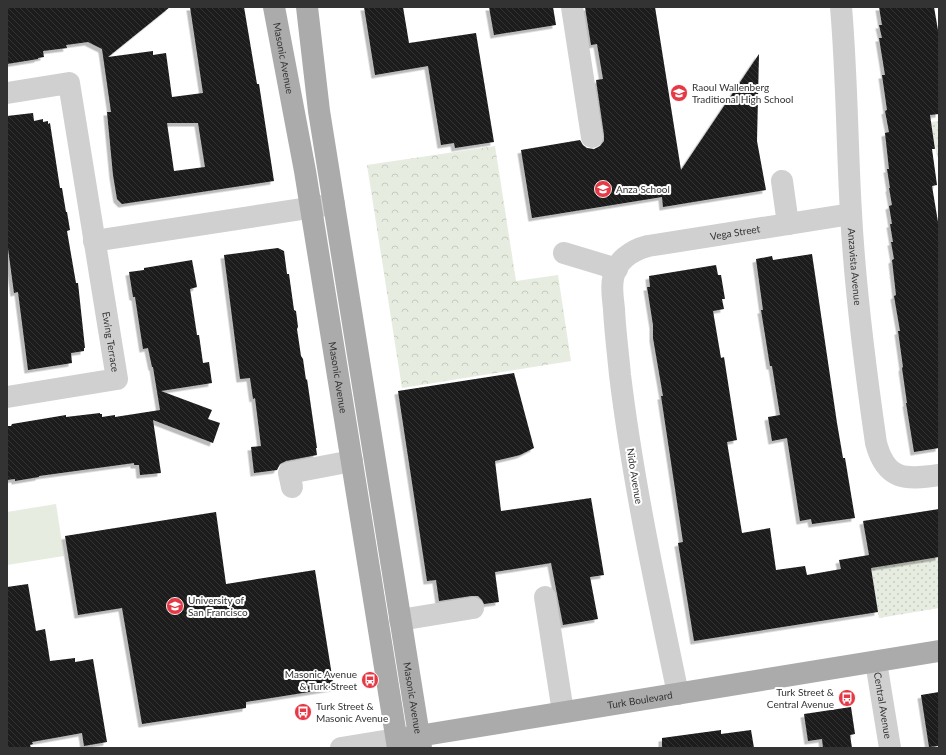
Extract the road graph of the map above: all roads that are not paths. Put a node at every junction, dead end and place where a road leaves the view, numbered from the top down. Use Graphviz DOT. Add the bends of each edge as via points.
graph roads {
  1 [pos="274,7"];
  2 [pos="307,7"];
  3 [pos="572,7"];
  4 [pos="841,7"];
  5 [pos="7,93"];
  6 [pos="592,137"];
  7 [pos="782,181"];
  8 [pos="334,204"];
  9 [pos="311,208"];
  10 [pos="851,214"];
  11 [pos="788,224"];
  12 [pos="94,241"];
  13 [pos="564,252"];
  14 [pos="620,264"];
  15 [pos="7,397"];
  16 [pos="352,461"];
  17 [pos="939,475"];
  18 [pos="292,488"];
  19 [pos="545,597"];
  20 [pos="473,608"];
  21 [pos="400,620"];
  22 [pos="939,651"];
  23 [pos="876,662"];
  24 [pos="678,694"];
  25 [pos="563,712"];
  26 [pos="420,742"];
  27 [pos="397,744"];
  28 [pos="341,748"];
  29 [pos="890,748"];
  1 -- 9 [label="main road, Masonic Avenue"];
  2 -- 8 [label="main road, Masonic Avenue" via="319,112"];
  3 -- 6 [label="street"];
  4 -- 10 [label="street, Anzavista Avenue"];
  5 -- 12 [label="street, Ewing Terrace" via="69,83"];
  7 -- 11 [label="street"];
  8 -- 9 [label="street"];
  8 -- 21 [label="main road, Masonic Avenue"];
  9 -- 12 [label="street"];
  9 -- 16 [label="main road, Masonic Avenue"];
  10 -- 11 [label="street, Vega Street"];
  10 -- 17 [label="street, Anzavista Avenue" via="861,334 880,455 891,471 902,477"];
  11 -- 14 [label="street, Vega Street" via="648,246 638,249"];
  12 -- 15 [label="street, Ewing Terrace" via="117,379"];
  13 -- 14 [label="street"];
  14 -- 24 [label="street, Nido Avenue" via="613,278 612,289 618,360 642,517"];
  16 -- 18 [label="street" via="289,473"];
  16 -- 27 [label="main road, Masonic Avenue"];
  19 -- 25 [label="street"];
  20 -- 21 [label="street"];
  21 -- 26 [label="main road, Masonic Avenue"];
  22 -- 23 [label="main road, Turk Boulevard"];
  23 -- 24 [label="main road, Turk Boulevard"];
  23 -- 29 [label="street, Central Avenue"];
  24 -- 25 [label="main road, Turk Boulevard"];
  25 -- 26 [label="main road, Turk Boulevard"];
  26 -- 27 [label="main road, Turk Boulevard"];
  27 -- 28 [label="street, Turk Boulevard"];
}
